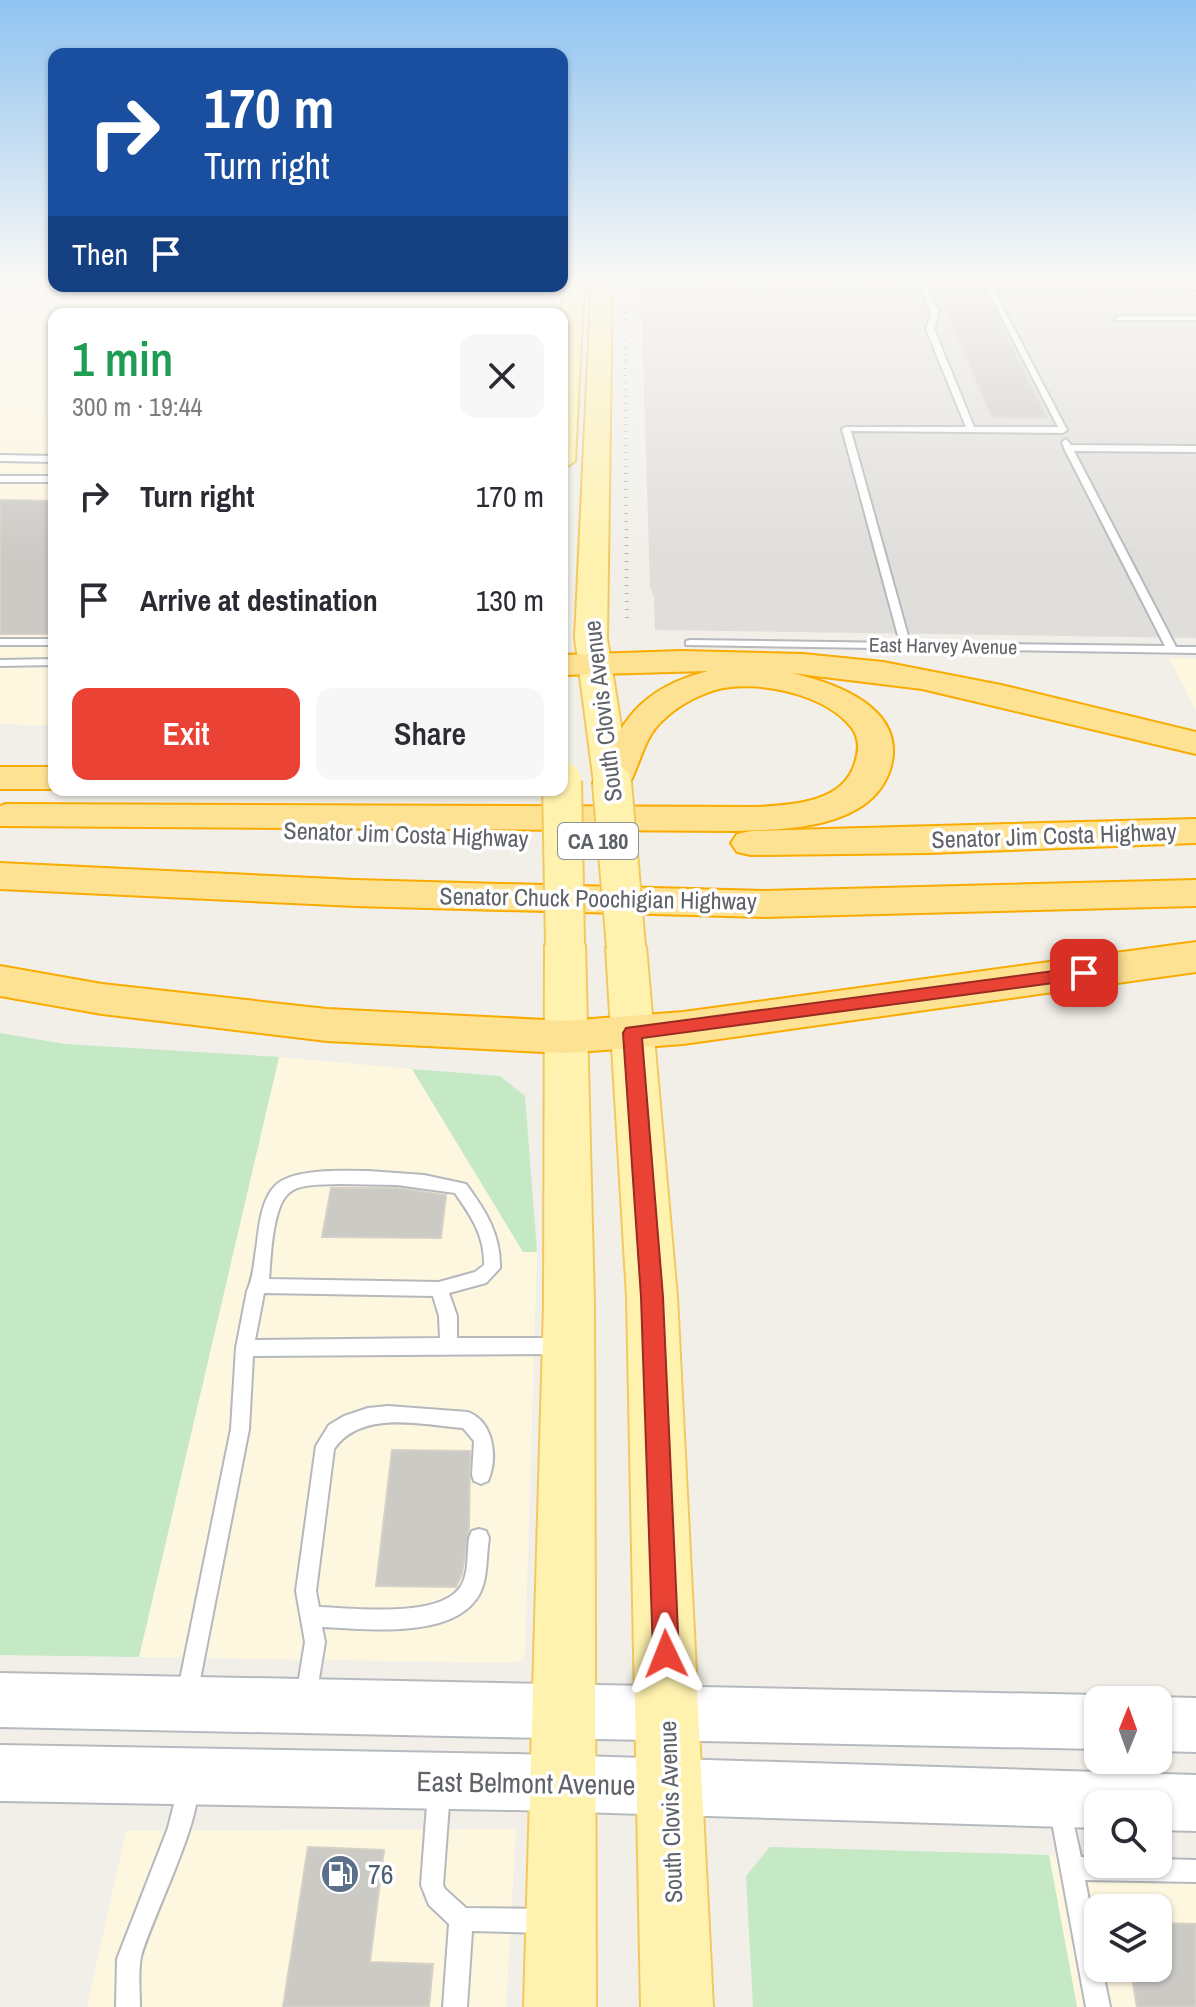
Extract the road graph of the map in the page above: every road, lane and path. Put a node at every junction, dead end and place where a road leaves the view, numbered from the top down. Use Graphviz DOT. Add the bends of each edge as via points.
graph roads {
  1 [pos="599,371"];
  2 [pos="947,371"];
  3 [pos="1032,371"];
  4 [pos="971,429"];
  5 [pos="1063,430"];
  6 [pos="1068,448"];
  7 [pos="1196,449"];
  8 [pos="0,458"];
  9 [pos="48,459"];
  10 [pos="568,464"];
  11 [pos="0,479"];
  12 [pos="48,479"];
  13 [pos="591,575"];
  14 [pos="0,642"];
  15 [pos="48,642"];
  16 [pos="690,643"];
  17 [pos="906,646"];
  18 [pos="1172,649"];
  19 [pos="1196,650"];
  20 [pos="48,662"];
  21 [pos="0,663"];
  22 [pos="577,664"];
  23 [pos="1196,743"];
  24 [pos="0,778"];
  25 [pos="48,778"];
  26 [pos="612,783"];
  27 [pos="562,796"];
  28 [pos="3,816"];
  29 [pos="1196,831"];
  30 [pos="0,876"];
  31 [pos="1196,893"];
  32 [pos="1196,957"];
  33 [pos="0,981"];
  34 [pos="632,1033"];
  35 [pos="565,1037"];
  36 [pos="260,1286"];
  37 [pos="439,1289"];
  38 [pos="449,1346"];
  39 [pos="568,1346"];
  40 [pos="245,1348"];
  41 [pos="481,1475"];
  42 [pos="479,1538"];
  43 [pos="313,1617"];
  44 [pos="0,1700"];
  45 [pos="185,1703"];
  46 [pos="305,1705"];
  47 [pos="563,1711"];
  48 [pos="668,1713"];
  49 [pos="1084,1722"];
  50 [pos="1172,1724"];
  51 [pos="1196,1725"];
  52 [pos="0,1773"];
  53 [pos="191,1776"];
  54 [pos="440,1781"];
  55 [pos="563,1783"];
  56 [pos="670,1787"];
  57 [pos="1058,1799"];
  58 [pos="1196,1803"];
  59 [pos="1072,1868"];
  60 [pos="1196,1871"];
  61 [pos="461,1919"];
  62 [pos="561,1922"];
  63 [pos="128,2007"];
  64 [pos="455,2007"];
  65 [pos="560,2007"];
  66 [pos="677,2007"];
  67 [pos="1098,2007"];
  1 -- 13 [label="main road, South Clovis Avenue"];
  2 -- 4 [label="lane"];
  3 -- 5 [label="lane"];
  4 -- 5 [label="lane"];
  4 -- 17 [label="lane" via="846,429"];
  5 -- 6 [label="lane"];
  6 -- 7 [label="lane"];
  6 -- 18 [label="lane"];
  8 -- 9 [label="lane"];
  10 -- 13 [label="main road" via="578,468 577,536"];
  11 -- 12 [label="lane"];
  13 -- 22 [label="main road, South Clovis Avenue"];
  14 -- 15 [label="lane"];
  16 -- 17 [label="lane, East Harvey Avenue"];
  17 -- 18 [label="lane, East Harvey Avenue"];
  18 -- 19 [label="lane, East Harvey Avenue"];
  20 -- 21 [label="lane"];
  22 -- 23 [label="highway" via="771,662 884,672"];
  22 -- 26 [label="main road, South Clovis Avenue"];
  24 -- 25 [label="highway"];
  26 -- 28 [label="highway" via="633,735 651,712 691,688 728,678 777,679 815,689 846,704 875,739 875,765 862,787 833,806 786,815"];
  26 -- 34 [label="main road, South Clovis Avenue, bridge"];
  27 -- 35 [label="main road, South Clovis Avenue, bridge"];
  28 -- 29 [label="highway, Senator Jim Costa Highway / CA 180" via="636,842 929,841"];
  30 -- 31 [label="highway, Senator Chuck Poochigian Highway" via="764,904"];
  32 -- 34 [label="highway"];
  33 -- 35 [label="highway" via="313,1024"];
  34 -- 35 [label="highway"];
  34 -- 48 [label="main road, South Clovis Avenue" via="652,1297"];
  35 -- 39 [label="main road, South Clovis Avenue"];
  36 -- 37 [label="lane"];
  36 -- 37 [label="lane" via="271,1216 283,1187 294,1180 418,1179 460,1188 488,1229 494,1250 492,1268 480,1278"];
  36 -- 40 [label="lane"];
  37 -- 38 [label="lane" via="448,1316"];
  38 -- 39 [label="lane"];
  38 -- 40 [label="lane"];
  39 -- 47 [label="main road, South Clovis Avenue"];
  40 -- 45 [label="lane" via="240,1429"];
  41 -- 43 [label="lane" via="483,1438 468,1420 383,1416 352,1420 332,1432 325,1446 309,1555 306,1591"];
  42 -- 43 [label="lane" via="471,1589 459,1607 432,1617"];
  43 -- 46 [label="lane" via="315,1642"];
  44 -- 45 [label="main road"];
  45 -- 46 [label="main road"];
  46 -- 47 [label="main road"];
  47 -- 48 [label="main road"];
  47 -- 55 [label="main road, South Clovis Avenue"];
  48 -- 49 [label="main road"];
  48 -- 56 [label="main road, South Clovis Avenue"];
  50 -- 51 [label="main road"];
  52 -- 53 [label="main road, East Belmont Avenue"];
  53 -- 54 [label="main road, East Belmont Avenue"];
  53 -- 63 [label="lane" via="179,1828 129,1959"];
  54 -- 55 [label="main road, East Belmont Avenue"];
  54 -- 61 [label="lane" via="432,1885"];
  55 -- 56 [label="main road, East Belmont Avenue"];
  55 -- 62 [label="main road, South Clovis Avenue"];
  56 -- 57 [label="main road, East Belmont Avenue"];
  56 -- 66 [label="main road, South Clovis Avenue"];
  57 -- 58 [label="main road, East Belmont Avenue"];
  57 -- 59 [label="lane"];
  59 -- 60 [label="lane"];
  59 -- 67 [label="lane"];
  61 -- 62 [label="lane"];
  61 -- 64 [label="lane"];
  62 -- 65 [label="main road, South Clovis Avenue"];
}
